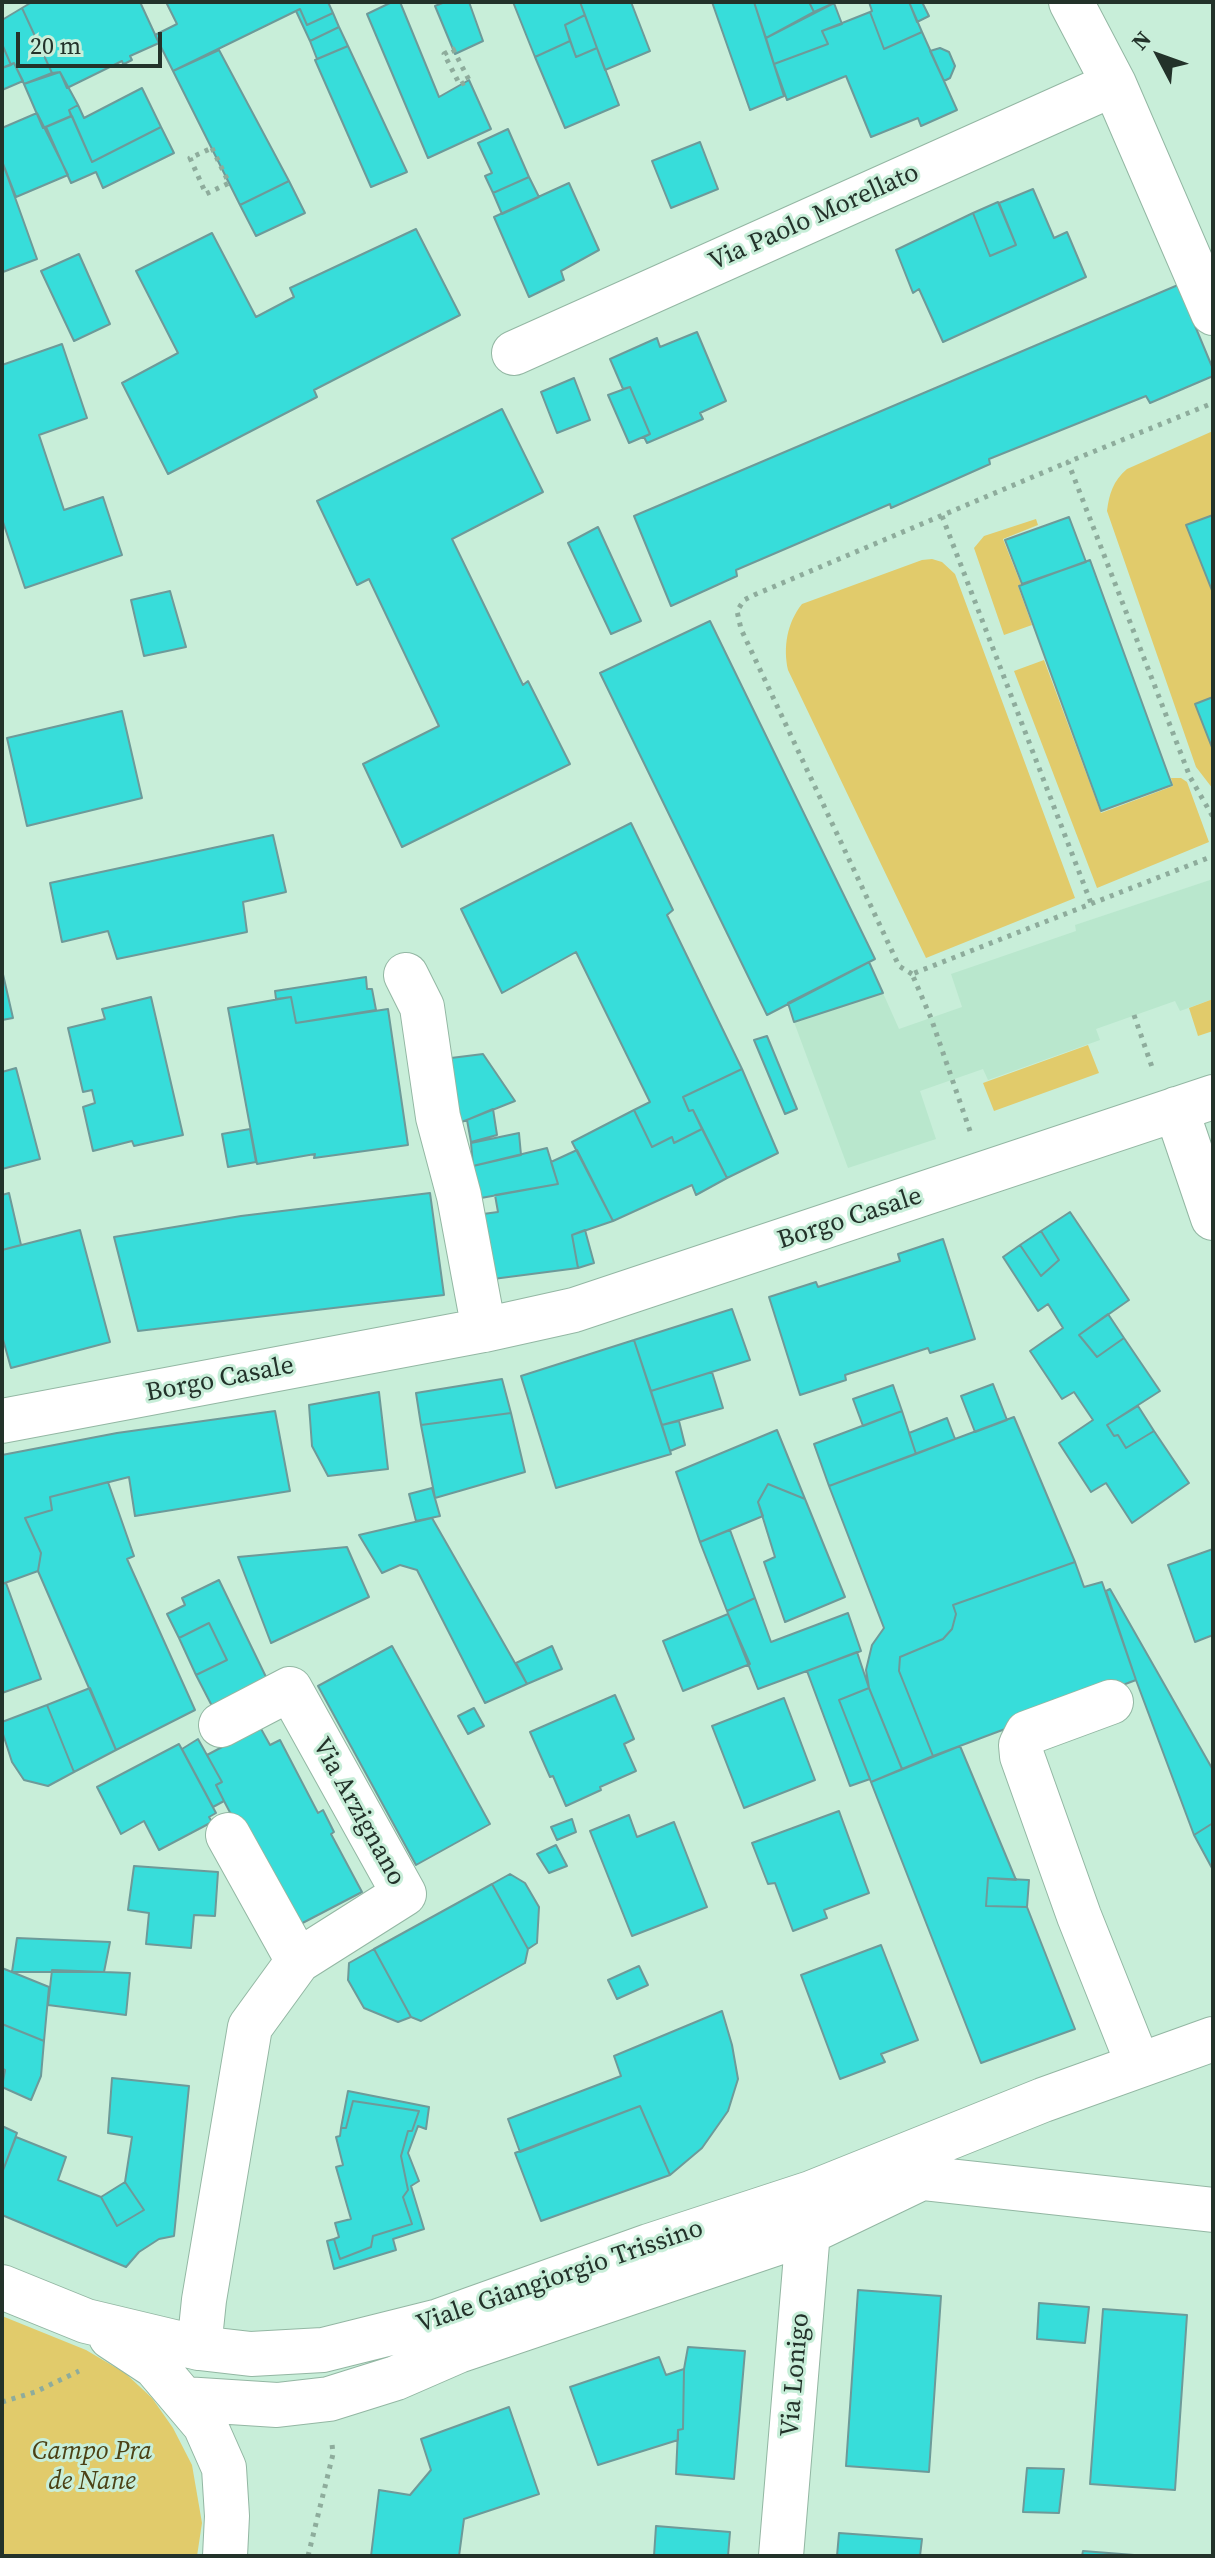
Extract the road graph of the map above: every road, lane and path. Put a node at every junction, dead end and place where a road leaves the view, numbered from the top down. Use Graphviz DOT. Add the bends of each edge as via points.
graph roads {
  1 [pos="1071,2"];
  2 [pos="1114,84"];
  3 [pos="460,85"];
  4 [pos="206,194"];
  5 [pos="1213,313"];
  6 [pos="514,353"];
  7 [pos="1208,405"];
  8 [pos="1068,462"];
  9 [pos="942,516"];
  10 [pos="1213,817"];
  11 [pos="1213,856"];
  12 [pos="1091,903"];
  13 [pos="912,974"];
  14 [pos="406,975"];
  15 [pos="1134,1015"];
  16 [pos="1152,1067"];
  17 [pos="1195,1103"];
  18 [pos="971,1133"];
  19 [pos="1213,1218"];
  20 [pos="484,1330"];
  21 [pos="2,1421"];
  22 [pos="1111,1702"];
  23 [pos="221,1725"];
  24 [pos="228,1835"];
  25 [pos="298,1961"];
  26 [pos="1213,2039"];
  27 [pos="1138,2064"];
  28 [pos="1213,2067"];
  29 [pos="861,2172"];
  30 [pos="923,2178"];
  31 [pos="1213,2210"];
  32 [pos="809,2213"];
  33 [pos="2,2287"];
  34 [pos="102,2331"];
  35 [pos="199,2348"];
  36 [pos="184,2399"];
  37 [pos="2,2402"];
  38 [pos="331,2439"];
  39 [pos="225,2556"];
  40 [pos="308,2556"];
  41 [pos="781,2556"];
  1 -- 2 [label="street"];
  2 -- 5 [label="street"];
  2 -- 6 [label="street, Via Paolo Morellato"];
  3 -- 3 [label="path" via="444,54 453,49 469,80"];
  4 -- 4 [label="path" via="190,158 212,148 229,183"];
  7 -- 8 [label="path"];
  8 -- 9 [label="path"];
  8 -- 10 [label="path" via="1190,777"];
  9 -- 12 [label="path"];
  9 -- 13 [label="path" via="754,595 737,611 899,966"];
  11 -- 12 [label="path"];
  12 -- 13 [label="path"];
  13 -- 18 [label="path"];
  14 -- 20 [label="street" via="422,1007 438,1117"];
  15 -- 16 [label="path"];
  17 -- 19 [label="street"];
  17 -- 20 [label="street, Borgo Casale" via="574,1310"];
  20 -- 21 [label="street, Borgo Casale"];
  22 -- 27 [label="street" via="1027,1733 1021,1745 1079,1916"];
  23 -- 25 [label="street, Via Arzignano" via="290,1689 404,1894"];
  24 -- 25 [label="street"];
  25 -- 35 [label="street, Via Arzignano" via="250,2027"];
  26 -- 27 [label="street, Viale Giangiorgio Trissino"];
  27 -- 29 [label="street, Viale Giangiorgio Trissino"];
  28 -- 30 [label="street"];
  29 -- 30 [label="street, Viale Giangiorgio Trissino"];
  29 -- 32 [label="street, Viale Giangiorgio Trissino"];
  30 -- 31 [label="street, Viale Giangiorgio Trissino"];
  30 -- 32 [label="street"];
  32 -- 35 [label="street, Viale Giangiorgio Trissino" via="649,2246 439,2321 323,2350 251,2354"];
  32 -- 36 [label="street" via="396,2378 329,2399 277,2405"];
  32 -- 41 [label="street, Via Lonigo"];
  33 -- 34 [label="street"];
  34 -- 35 [label="street"];
  34 -- 36 [label="street" via="155,2366"];
  34 -- 37 [label="path" via="88,2366"];
  36 -- 39 [label="street" via="205,2425 224,2468"];
  38 -- 40 [label="path" via="333,2454"];
}
